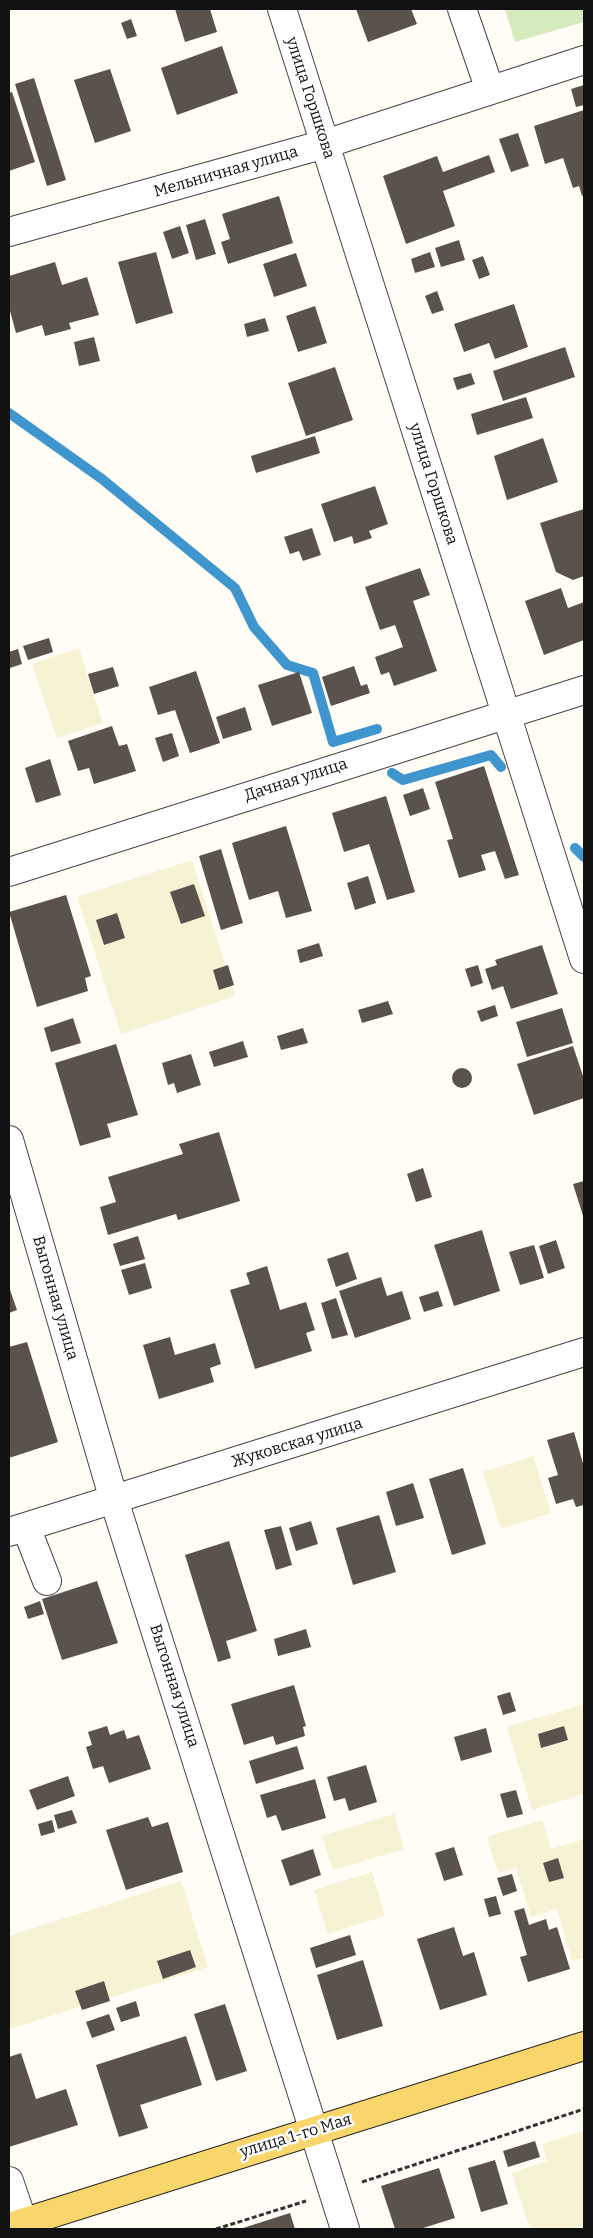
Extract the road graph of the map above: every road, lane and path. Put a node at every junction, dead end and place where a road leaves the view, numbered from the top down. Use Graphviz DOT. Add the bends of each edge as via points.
graph roads {
  1 [pos="282,9"];
  2 [pos="462,9"];
  3 [pos="584,60"];
  4 [pos="490,90"];
  5 [pos="325,144"];
  6 [pos="9,232"];
  7 [pos="584,690"];
  8 [pos="505,713"];
  9 [pos="9,872"];
  10 [pos="584,959"];
  11 [pos="9,1140"];
  12 [pos="14,1176"];
  13 [pos="584,1352"];
  14 [pos="114,1500"];
  15 [pos="18,1530"];
  16 [pos="47,1581"];
  17 [pos="584,2046"];
  18 [pos="584,2110"];
  19 [pos="315,2130"];
  20 [pos="9,2181"];
  21 [pos="334,2192"];
  22 [pos="16,2225"];
  23 [pos="216,2229"];
  24 [pos="345,2229"];
  1 -- 5 [label="street, улица Горшкова"];
  2 -- 4 [label="street"];
  3 -- 4 [label="street, Мельничная улица"];
  4 -- 5 [label="street, Мельничная улица"];
  5 -- 6 [label="street, Мельничная улица"];
  5 -- 8 [label="street, улица Горшкова"];
  7 -- 8 [label="street, Дачная улица"];
  8 -- 9 [label="street, Дачная улица"];
  8 -- 10 [label="street, улица Горшкова"];
  11 -- 12 [label="street, Выгонная улица"];
  12 -- 14 [label="street, Выгонная улица"];
  13 -- 14 [label="street, Жуковская улица"];
  14 -- 15 [label="street, Жуковская улица"];
  14 -- 19 [label="street, Выгонная улица"];
  15 -- 16 [label="street"];
  17 -- 19 [label="main road, улица 1-го Мая"];
  18 -- 21 [label="path"];
  19 -- 21 [label="street, Выгонная улица"];
  19 -- 22 [label="main road, улица 1-го Мая"];
  20 -- 22 [label="street"];
  21 -- 23 [label="path"];
  21 -- 24 [label="street, Выгонная улица"];
}
